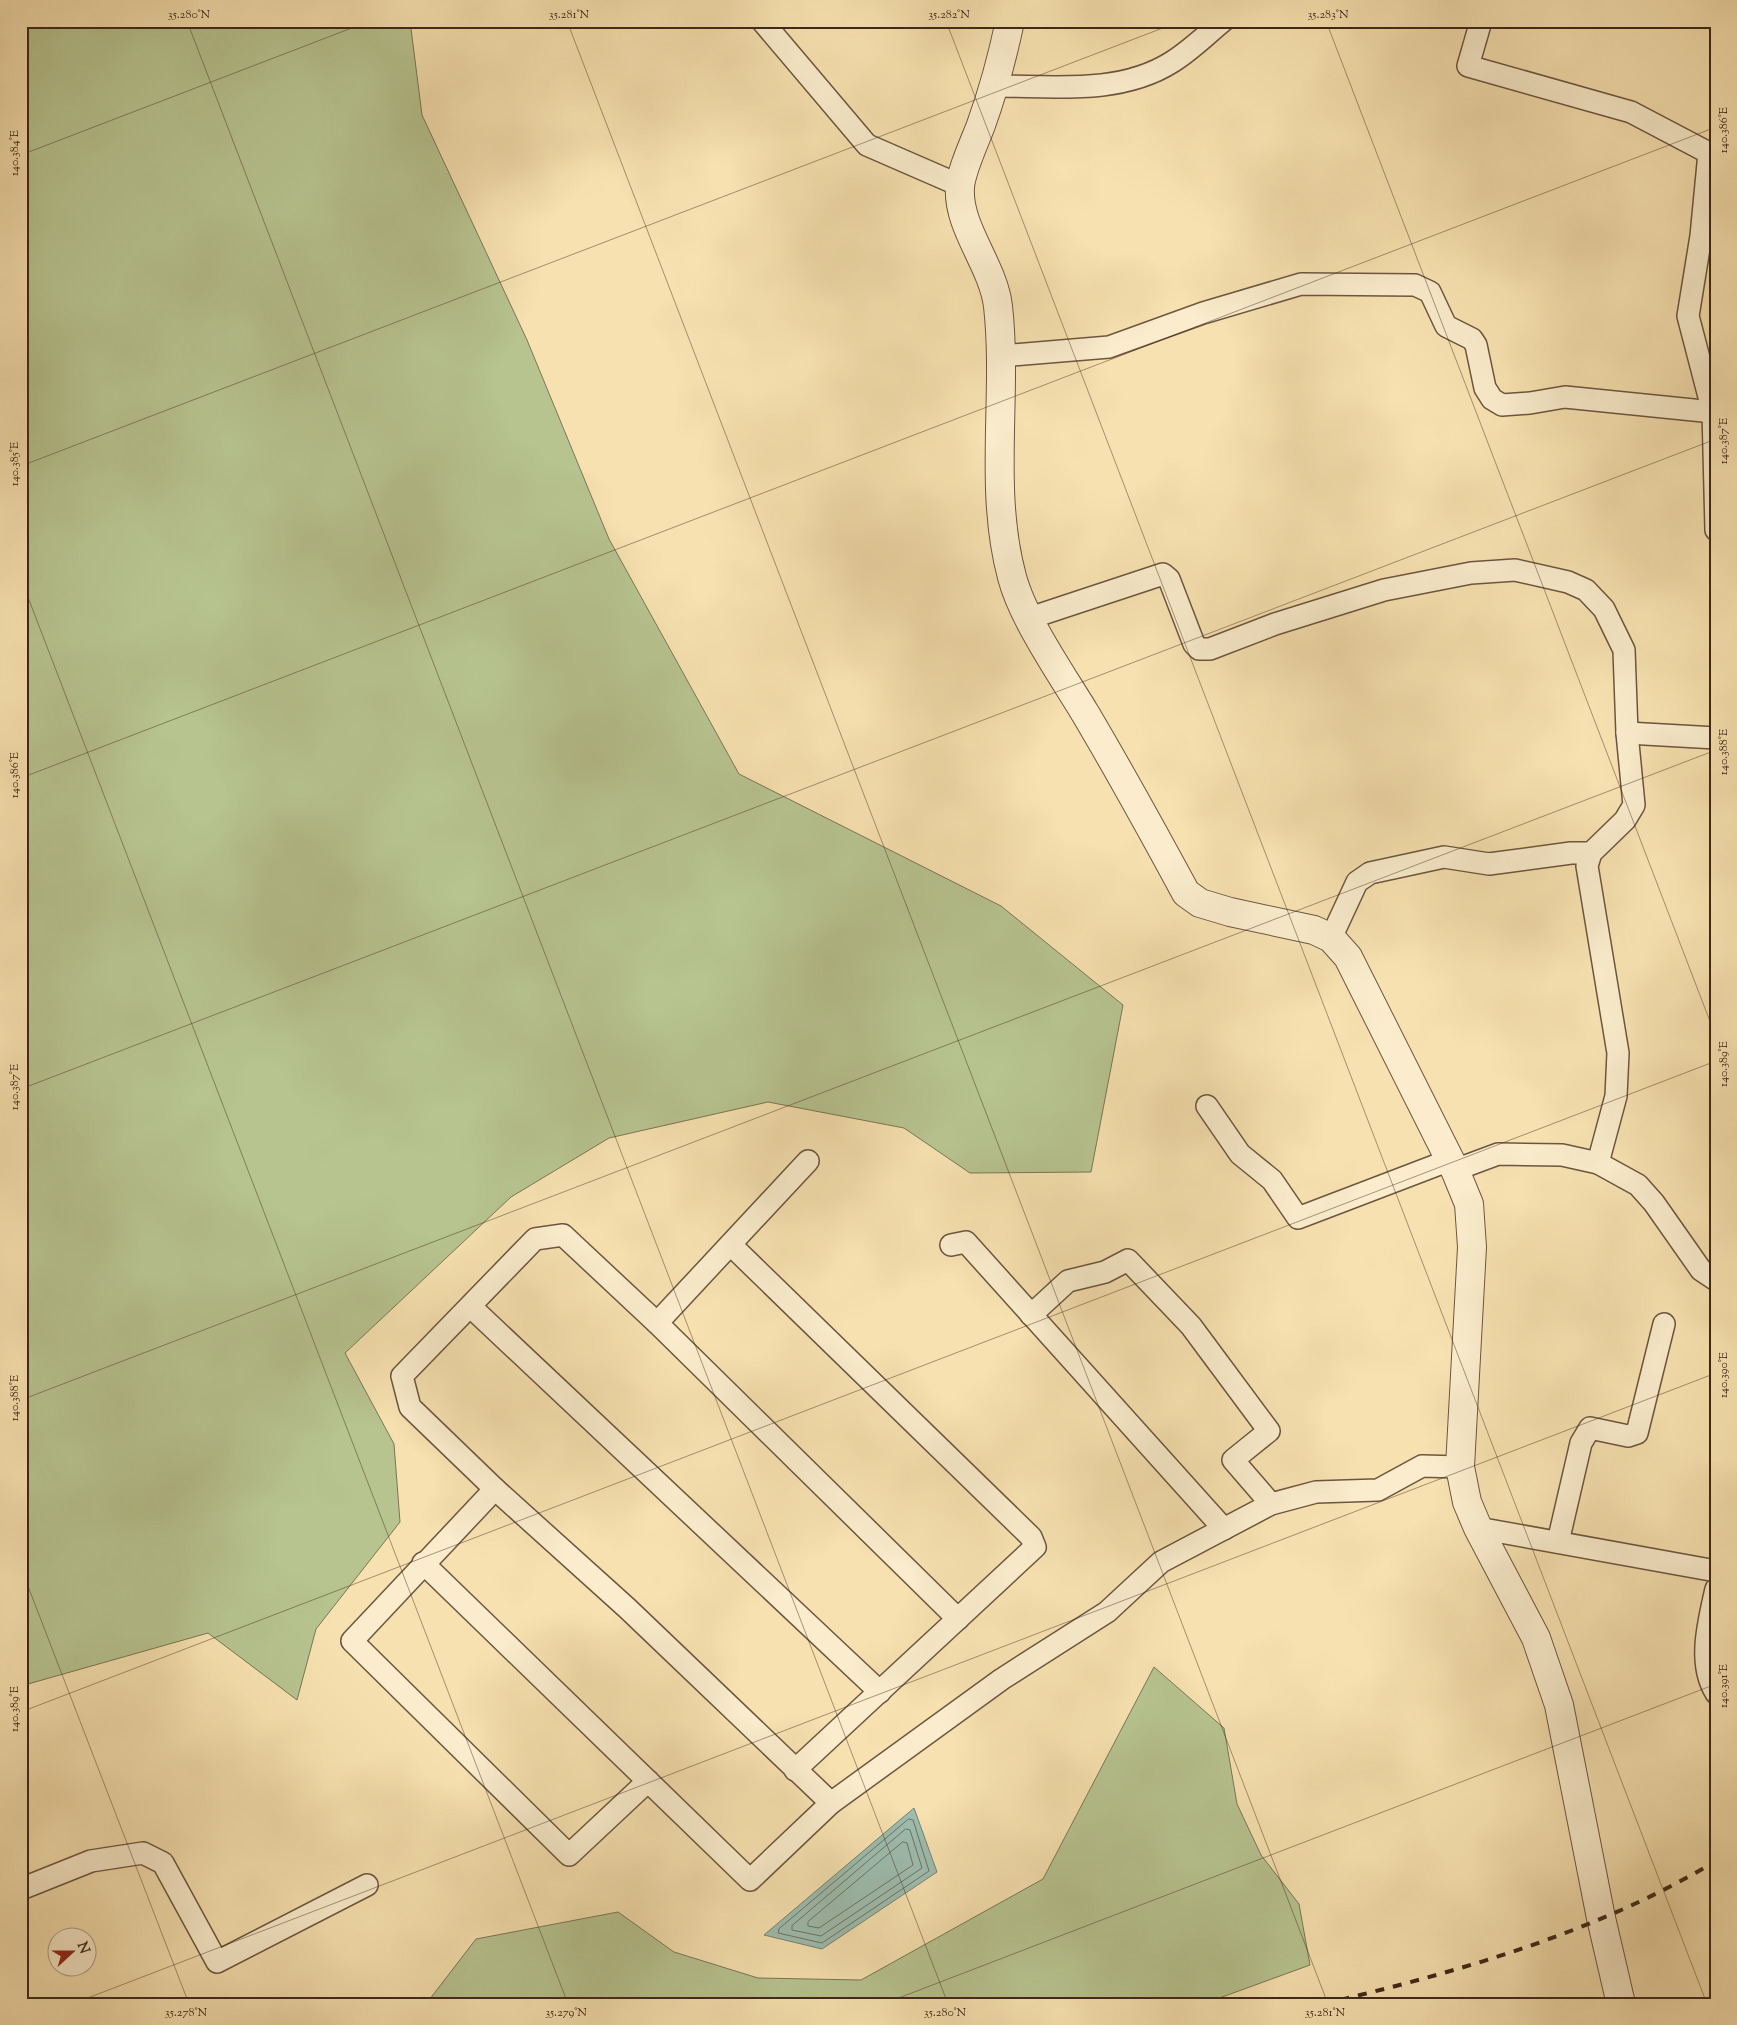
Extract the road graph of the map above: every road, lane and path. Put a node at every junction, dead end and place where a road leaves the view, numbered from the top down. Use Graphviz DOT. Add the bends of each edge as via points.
graph roads {
  1 [pos="1010,21"];
  2 [pos="1223,21"];
  3 [pos="1482,21"];
  4 [pos="768,23"];
  5 [pos="995,86"];
  6 [pos="960,185"];
  7 [pos="1711,187"];
  8 [pos="1000,356"];
  9 [pos="1713,412"];
  10 [pos="1716,530"];
  11 [pos="1030,618"];
  12 [pos="1628,733"];
  13 [pos="1716,738"];
  14 [pos="1591,853"];
  15 [pos="1331,938"];
  16 [pos="1208,1106"];
  17 [pos="808,1162"];
  18 [pos="1598,1162"];
  19 [pos="1452,1165"];
  20 [pos="731,1245"];
  21 [pos="951,1245"];
  22 [pos="1716,1280"];
  23 [pos="472,1307"];
  24 [pos="1031,1315"];
  25 [pos="657,1322"];
  26 [pos="1664,1324"];
  27 [pos="1460,1467"];
  28 [pos="495,1489"];
  29 [pos="1271,1504"];
  30 [pos="1224,1528"];
  31 [pos="1478,1528"];
  32 [pos="1558,1542"];
  33 [pos="423,1563"];
  34 [pos="1716,1571"];
  35 [pos="1716,1589"];
  36 [pos="958,1619"];
  37 [pos="1712,1666"];
  38 [pos="880,1692"];
  39 [pos="1716,1693"];
  40 [pos="794,1770"];
  41 [pos="648,1781"];
  42 [pos="831,1803"];
  43 [pos="367,1885"];
  44 [pos="21,1889"];
  45 [pos="1621,2004"];
  1 -- 5 [label="street"];
  2 -- 5 [label="street" via="1172,62 1121,83"];
  3 -- 7 [label="street" via="1468,66 1631,112 1709,153"];
  4 -- 6 [label="street" via="867,145"];
  5 -- 6 [label="street"];
  6 -- 8 [label="street" via="961,210 996,290"];
  7 -- 9 [label="street" via="1688,316"];
  8 -- 9 [label="street" via="1109,348 1202,313 1301,284 1415,285 1430,292 1446,326 1472,339 1485,388 1492,399 1502,405 1530,404 1565,397"];
  8 -- 11 [label="street" via="999,488 1004,535 1012,579"];
  9 -- 10 [label="street"];
  11 -- 12 [label="street" via="1163,574 1169,579 1194,644 1200,649 1210,649 1275,624 1384,590 1471,573 1515,570 1568,582 1586,590 1604,609 1624,650"];
  11 -- 15 [label="street" via="1186,893 1200,903 1314,930"];
  12 -- 13 [label="street"];
  12 -- 14 [label="street" via="1634,805 1625,820"];
  14 -- 15 [label="street" via="1489,864 1444,856 1370,873 1357,882"];
  14 -- 18 [label="street" via="1587,866 1618,1053 1616,1096"];
  15 -- 19 [label="street" via="1348,957"];
  16 -- 19 [label="street" via="1240,1154 1272,1180 1298,1218"];
  17 -- 20 [label="street"];
  18 -- 19 [label="street" via="1562,1155 1498,1154"];
  18 -- 22 [label="street" via="1638,1185 1654,1202 1702,1270"];
  19 -- 27 [label="street" via="1469,1204 1472,1247"];
  20 -- 25 [label="street"];
  20 -- 36 [label="street" via="1031,1537 1035,1547"];
  21 -- 24 [label="street" via="966,1242"];
  23 -- 25 [label="street" via="535,1239 563,1235"];
  23 -- 28 [label="street" via="402,1376 410,1407"];
  23 -- 38 [label="street"];
  24 -- 29 [label="street" via="1068,1281 1105,1272 1128,1260 1191,1326 1269,1431 1233,1460"];
  24 -- 30 [label="street"];
  25 -- 36 [label="street"];
  26 -- 32 [label="street" via="1637,1433 1628,1436 1590,1428 1581,1443"];
  27 -- 29 [label="street" via="1422,1466 1378,1490 1316,1492"];
  27 -- 31 [label="street" via="1467,1502"];
  28 -- 33 [label="street"];
  28 -- 40 [label="street" via="627,1608"];
  29 -- 30 [label="street"];
  30 -- 42 [label="street" via="1161,1562 1107,1612 1002,1679"];
  31 -- 32 [label="street"];
  31 -- 45 [label="street" via="1536,1638 1559,1705"];
  32 -- 34 [label="street"];
  33 -- 41 [label="street"];
  33 -- 41 [label="street" via="352,1641 569,1855"];
  35 -- 37 [label="street" via="1706,1638"];
  36 -- 38 [label="street"];
  37 -- 39 [label="street"];
  38 -- 40 [label="street"];
  40 -- 42 [label="street"];
  41 -- 42 [label="street" via="750,1880"];
  43 -- 44 [label="street" via="218,1962 163,1863 143,1853 91,1861"];
}
